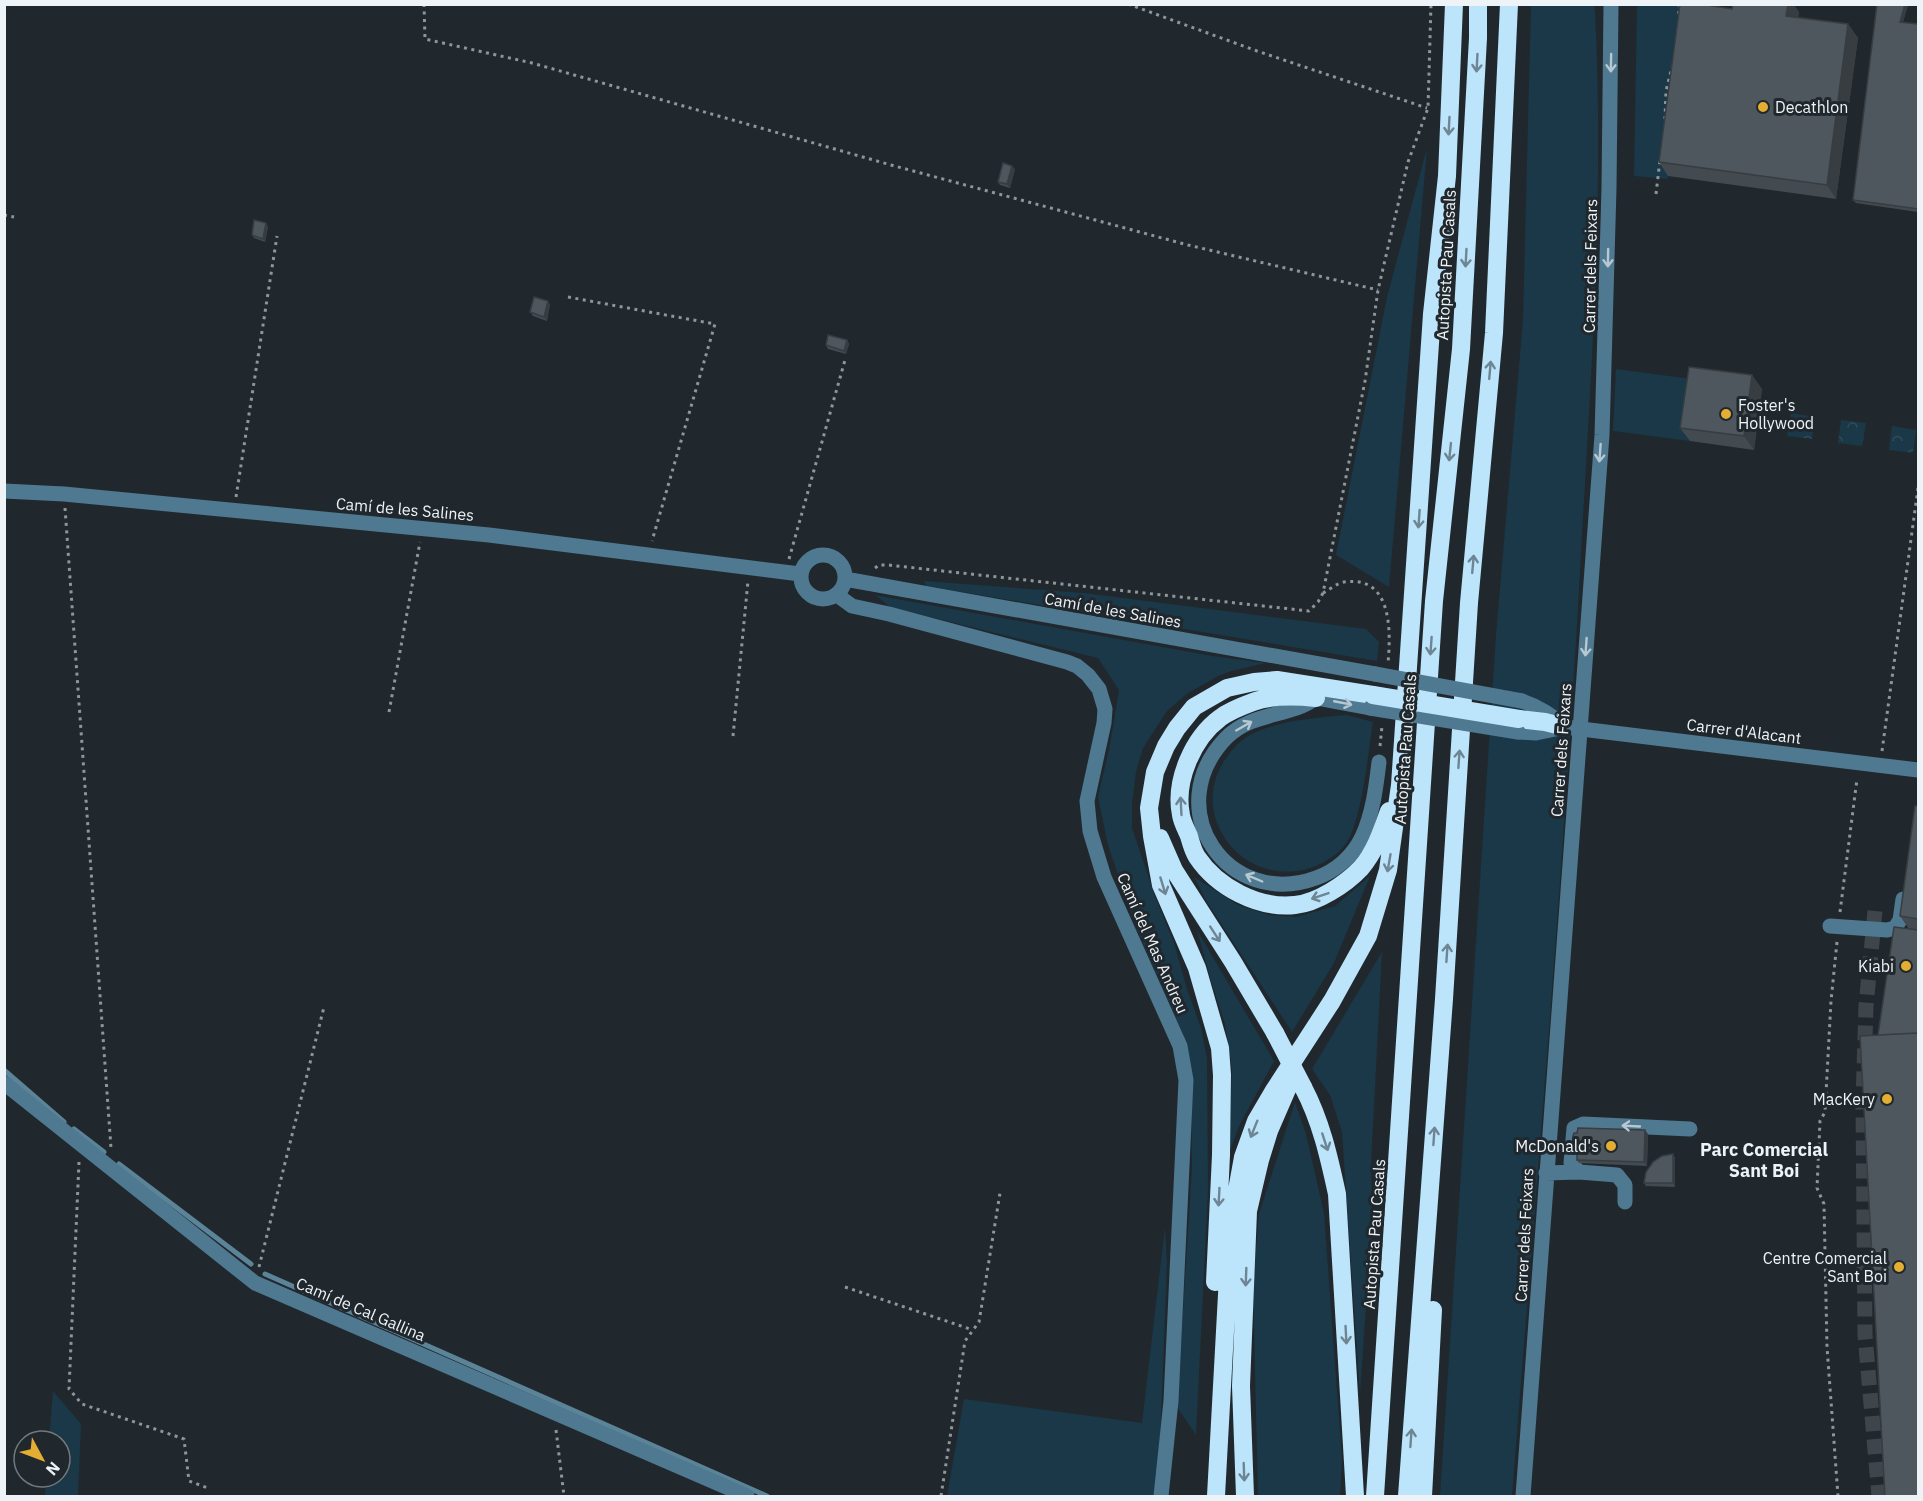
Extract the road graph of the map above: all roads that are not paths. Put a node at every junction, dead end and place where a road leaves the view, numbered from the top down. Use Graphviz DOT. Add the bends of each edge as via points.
graph roads {
  1 [pos="1454,4"];
  2 [pos="1478,4"];
  3 [pos="1509,4"];
  4 [pos="1611,4"];
  5 [pos="4,491"];
  6 [pos="793,573"];
  7 [pos="845,579"];
  8 [pos="837,595"];
  9 [pos="1316,698"];
  10 [pos="1372,702"];
  11 [pos="1520,717"];
  12 [pos="1565,728"];
  13 [pos="1379,762"];
  14 [pos="1918,770"];
  15 [pos="1400,785"];
  16 [pos="1149,808"];
  17 [pos="1905,884"];
  18 [pos="1834,927"];
  19 [pos="1306,1040"];
  20 [pos="4,1083"];
  21 [pos="1690,1129"];
  22 [pos="1579,1172"];
  23 [pos="1546,1173"];
  24 [pos="1430,1194"];
  25 [pos="1625,1202"];
  26 [pos="747,1497"];
  27 [pos="1161,1497"];
  28 [pos="1209,1497"];
  29 [pos="1216,1497"];
  30 [pos="1245,1497"];
  31 [pos="1354,1497"];
  32 [pos="1375,1497"];
  33 [pos="1407,1497"];
  34 [pos="1423,1497"];
  35 [pos="1523,1497"];
  1 -- 15 [label="highway, one-way" via="1447,176 1432,314"];
  2 -- 32 [label="highway, Autopista Pau Casals, one-way" via="1461,349 1434,601"];
  24 -- 3 [label="highway, one-way" via="1469,603 1494,333"];
  4 -- 23 [label="street, Carrer dels Feixars, one-way" via="1602,435"];
  5 -- 6 [label="street, Camí de les Salines" via="423,528"];
  6 -- 7 [label="street" via="821,554 842,565"];
  6 -- 8 [label="street" via="815,598"];
  7 -- 8 [label="street"];
  7 -- 11 [label="street, Camí de les Salines, bridge" via="1375,674"];
  8 -- 27 [label="street, Camí del Mas Andreu" via="852,606 1077,666 1099,689 1105,709 1087,801 1090,831 1104,877 1180,1046 1186,1080 1171,1401"];
  9 -- 10 [label="street, one-way"];
  13 -- 9 [label="street, one-way" via="1371,812 1362,837 1348,858 1329,874 1286,885 1260,881 1240,872 1211,847 1202,829 1198,806 1199,785 1206,765 1228,736 1245,724 1306,705"];
  15 -- 9 [label="highway, one-way" via="1376,846 1361,868 1330,893 1295,905 1252,900 1224,885 1196,857 1181,815 1180,794 1184,773 1203,735 1220,718 1262,699"];
  10 -- 11 [label="highway, bridge"];
  10 -- 16 [label="highway" via="1277,680 1227,688 1194,707 1177,728 1155,772"];
  11 -- 12 [label="highway"];
  12 -- 14 [label="street, Carrer d'Alacant, bridge"];
  15 -- 19 [label="highway, one-way" via="1388,870 1368,936"];
  16 -- 28 [label="highway, one-way" via="1161,885 1197,968 1220,1048 1221,1155"];
  16 -- 31 [label="highway, one-way, bridge" via="1174,870 1275,1033 1312,1105 1327,1147 1337,1194"];
  17 -- 18 [label="street" via="1900,920 1895,928"];
  19 -- 29 [label="highway, one-way" via="1256,1121 1234,1201"];
  19 -- 30 [label="highway, one-way" via="1266,1141 1248,1211 1241,1386"];
  20 -- 26 [label="street, Camí de Cal Gallina" via="255,1283"];
  21 -- 22 [label="street, one-way" via="1583,1124 1574,1128 1571,1163"];
  22 -- 23 [label="street"];
  22 -- 25 [label="street" via="1617,1175 1625,1185"];
  23 -- 35 [label="street, Carrer dels Feixars"];
  33 -- 24 [label="highway, one-way"];
  24 -- 34 [label="highway" via="1433,1294"];
}
